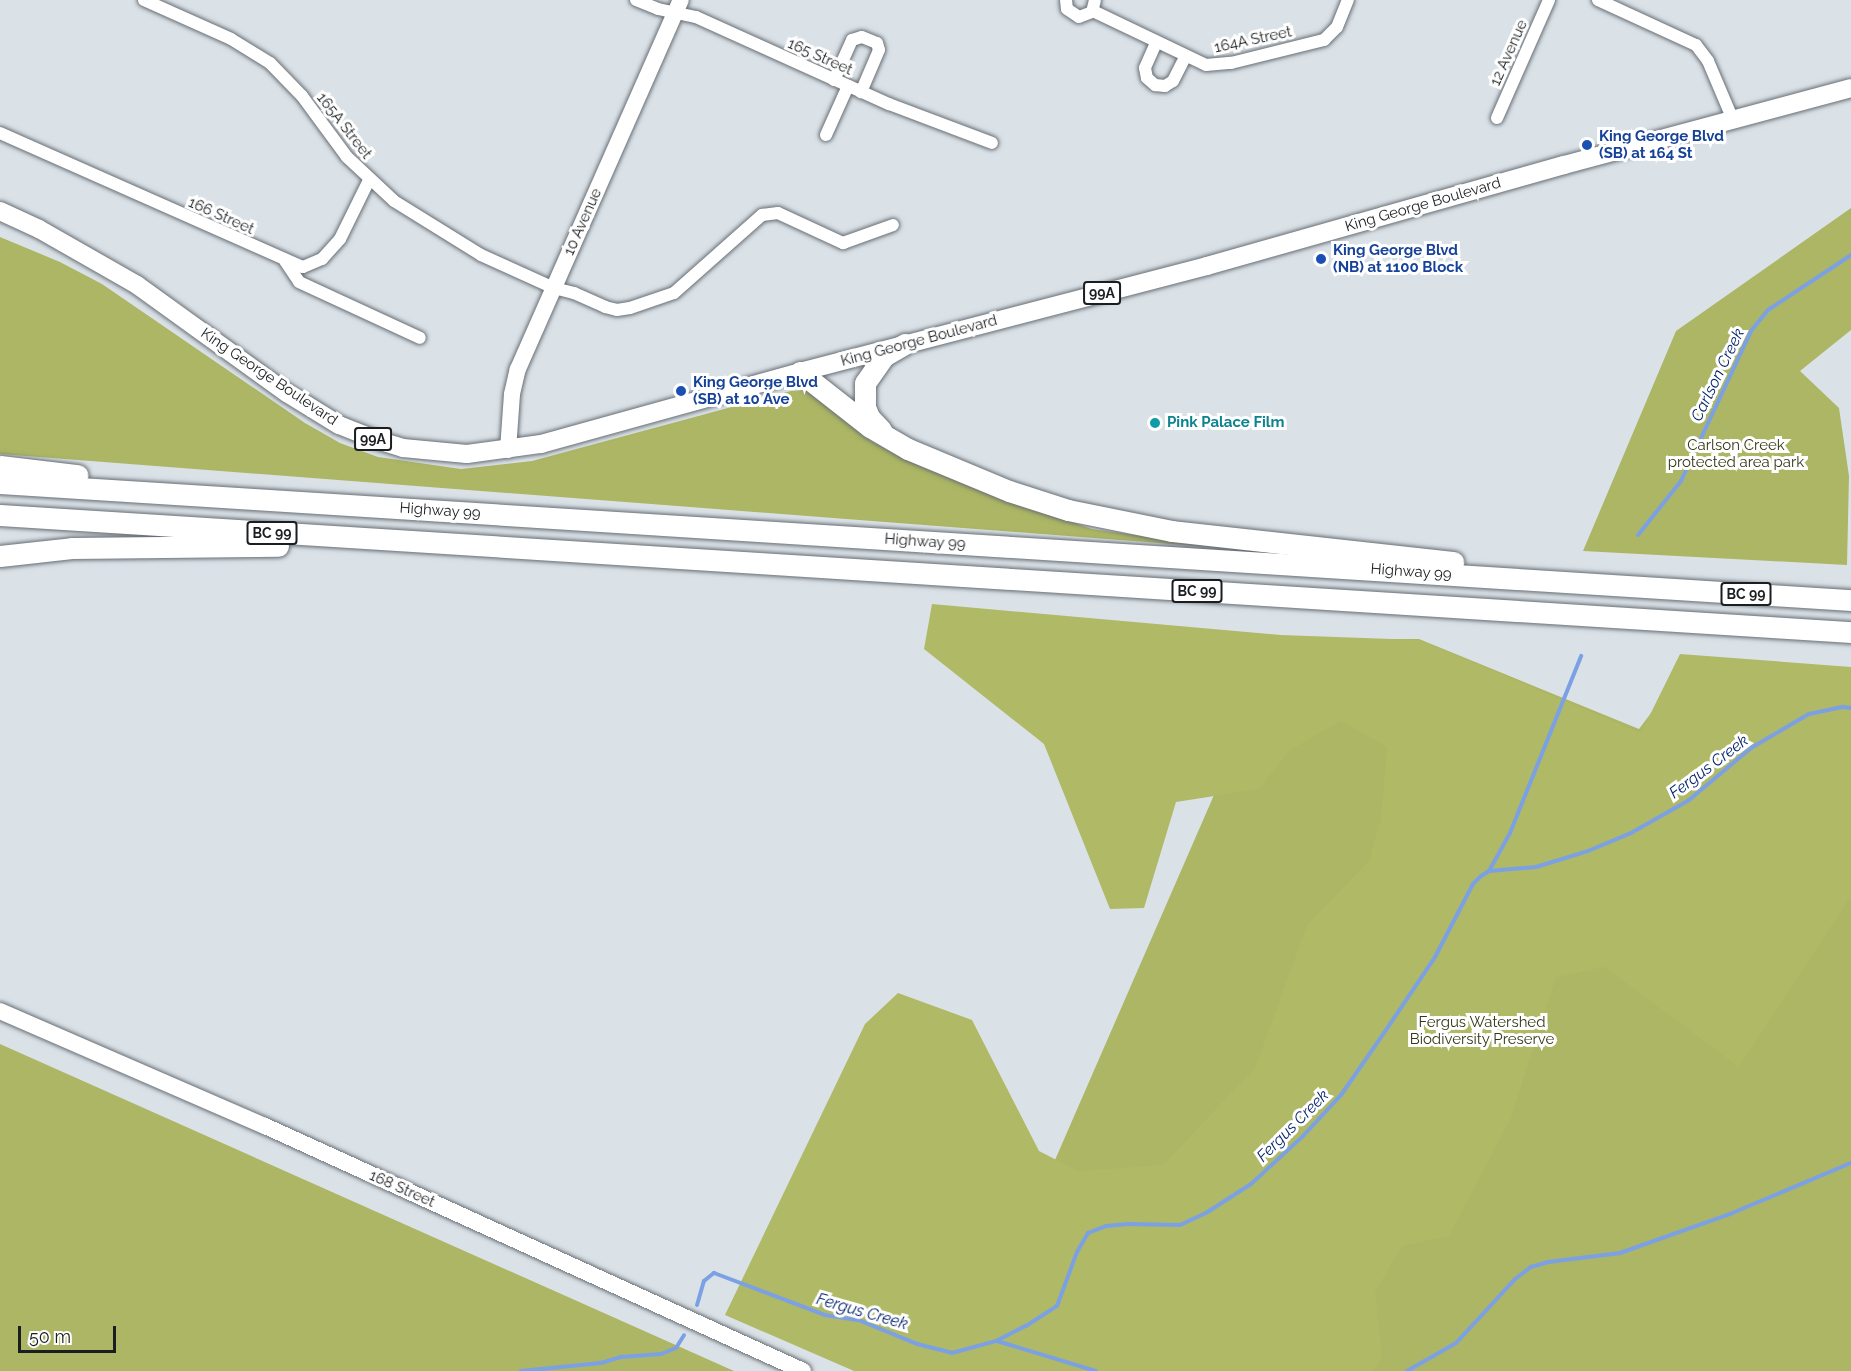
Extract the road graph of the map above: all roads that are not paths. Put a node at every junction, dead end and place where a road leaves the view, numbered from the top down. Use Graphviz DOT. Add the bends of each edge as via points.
graph roads {
  1 [pos="144,0"];
  2 [pos="636,0"];
  3 [pos="1066,0"];
  4 [pos="1348,0"];
  5 [pos="1549,0"];
  6 [pos="1598,0"];
  7 [pos="1094,5"];
  8 [pos="678,6"];
  9 [pos="1156,43"];
  10 [pos="1186,56"];
  11 [pos="834,80"];
  12 [pos="848,86"];
  13 [pos="1851,88"];
  14 [pos="861,92"];
  15 [pos="1497,117"];
  16 [pos="1733,120"];
  17 [pos="0,133"];
  18 [pos="826,135"];
  19 [pos="992,143"];
  20 [pos="369,180"];
  21 [pos="0,211"];
  22 [pos="893,225"];
  23 [pos="285,261"];
  24 [pos="554,288"];
  25 [pos="420,338"];
  26 [pos="905,344"];
  27 [pos="800,372"];
  28 [pos="908,449"];
  29 [pos="508,450"];
  30 [pos="0,466"];
  31 [pos="0,483"];
  32 [pos="442,511"];
  33 [pos="0,515"];
  34 [pos="544,550"];
  35 [pos="0,556"];
  36 [pos="1641,587"];
  37 [pos="1851,600"];
  38 [pos="1851,632"];
  39 [pos="0,1011"];
  40 [pos="803,1371"];
  1 -- 20 [label="street, 165A Street" via="231,39 270,63 295,87"];
  2 -- 8 [label="street, 165 Street" via="658,9"];
  3 -- 7 [label="street, 164A Street" via="1067,9 1074,16 1083,17"];
  4 -- 10 [label="street, 164A Street" via="1337,27 1324,40 1231,63 1206,65"];
  5 -- 15 [label="street, 12 Avenue"];
  6 -- 16 [label="street" via="1696,45 1708,61"];
  7 -- 9 [label="street, 164A Street"];
  8 -- 11 [label="street, 165 Street"];
  8 -- 24 [label="main road, 10 Avenue"];
  9 -- 10 [label="street, 164A Street"];
  9 -- 10 [label="street" via="1145,68 1147,78 1155,85 1165,86 1173,81"];
  11 -- 12 [label="street, 165 Street"];
  11 -- 14 [label="street" via="852,40 862,37 877,43 879,50"];
  12 -- 14 [label="street, 165 Street"];
  12 -- 18 [label="street"];
  13 -- 16 [label="main road, King George Boulevard"];
  14 -- 19 [label="street, 165 Street"];
  16 -- 26 [label="main road, King George Boulevard / 99A"];
  17 -- 23 [label="street, 166 Street"];
  20 -- 23 [label="street" via="340,239 322,260 303,267"];
  20 -- 24 [label="street, 165A Street" via="458,243"];
  21 -- 29 [label="main road, King George Boulevard / 99A" via="137,285 287,393 339,425 377,441 435,453"];
  22 -- 24 [label="street, 165A Street" via="843,243 778,213 762,215 674,293 617,310"];
  23 -- 25 [label="street, 166 Street" via="299,282"];
  24 -- 29 [label="main road, 10 Avenue" via="518,369"];
  26 -- 27 [label="main road, King George Boulevard / 99A"];
  26 -- 28 [label="highway" via="891,350 876,364 865,383 864,394 865,407 875,424"];
  27 -- 28 [label="highway" via="863,422"];
  27 -- 29 [label="main road, King George Boulevard / 99A"];
  28 -- 36 [label="highway" via="1038,501 1135,526"];
  30 -- 32 [label="highway"];
  31 -- 32 [label="highway, Highway 99 / BC 99"];
  32 -- 36 [label="highway, Highway 99 / BC 99"];
  33 -- 34 [label="highway, Highway 99 / BC 99"];
  34 -- 35 [label="highway" via="132,546 47,549"];
  34 -- 38 [label="highway, Highway 99 / BC 99"];
  36 -- 37 [label="highway, Highway 99 / BC 99"];
  39 -- 40 [label="main road, 168 Street" via="265,1126"];
}
